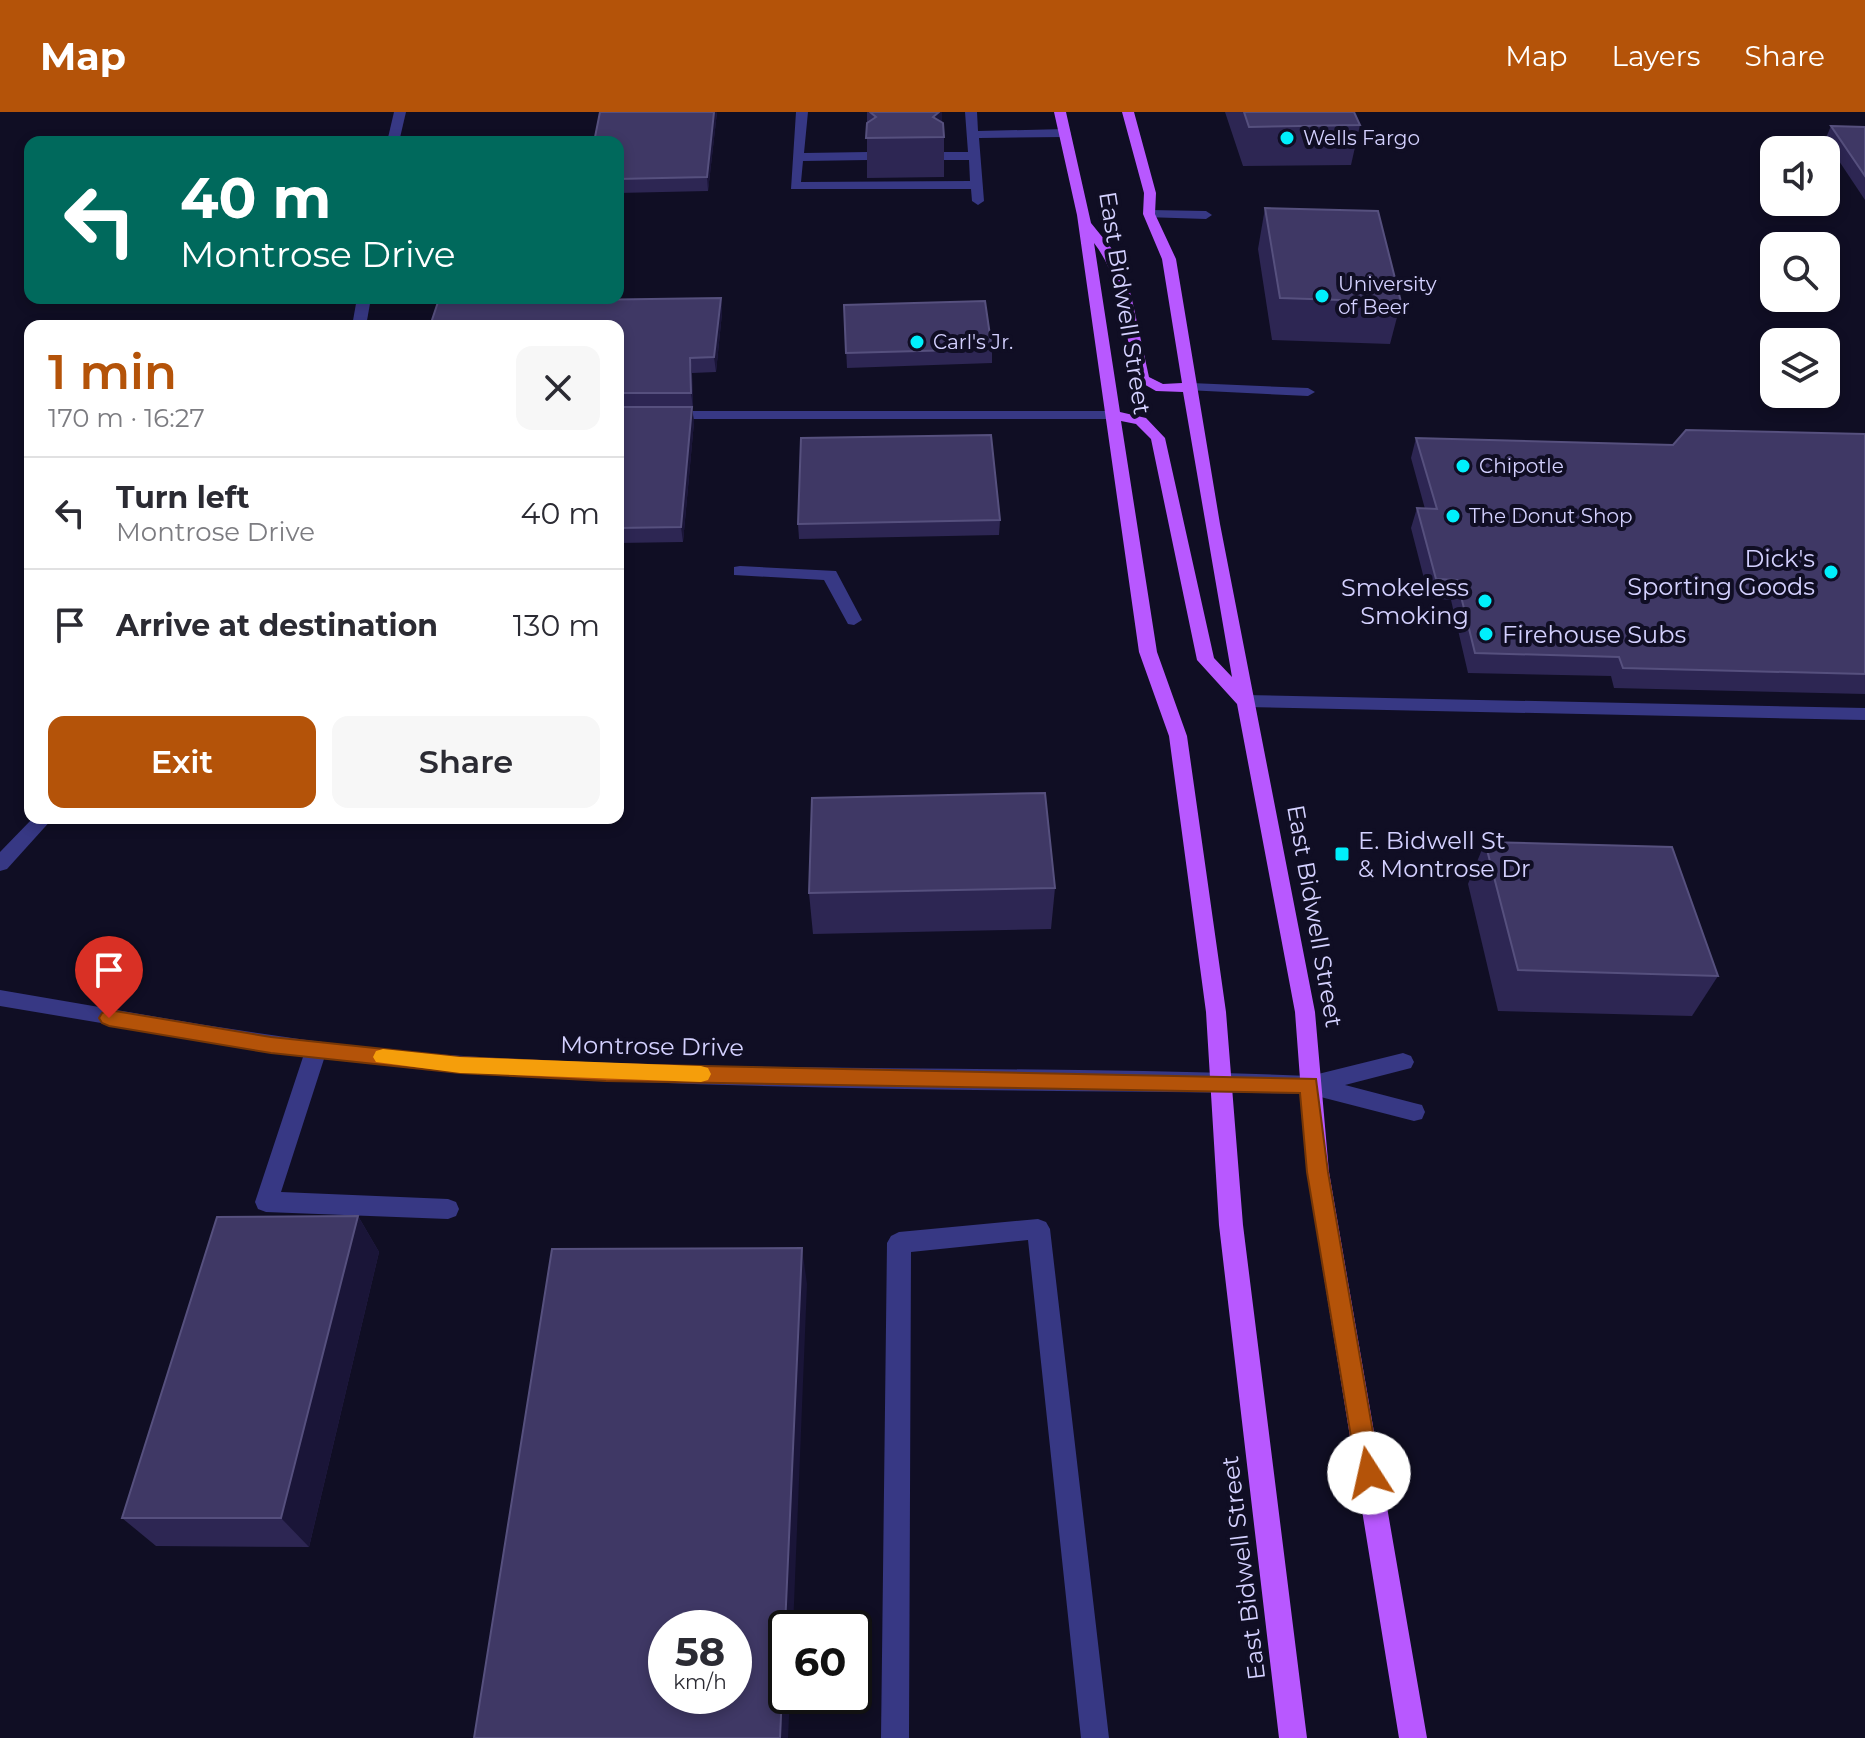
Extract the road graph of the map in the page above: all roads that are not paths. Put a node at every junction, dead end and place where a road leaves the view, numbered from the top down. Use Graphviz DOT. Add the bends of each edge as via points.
graph roads {
  1 [pos="400,112"];
  2 [pos="802,112"];
  3 [pos="971,112"];
  4 [pos="1060,112"];
  5 [pos="1128,112"];
  6 [pos="1065,133"];
  7 [pos="972,135"];
  8 [pos="394,136"];
  9 [pos="868,156"];
  10 [pos="942,156"];
  11 [pos="974,156"];
  12 [pos="799,157"];
  13 [pos="977,185"];
  14 [pos="978,201"];
  15 [pos="1149,214"];
  16 [pos="1206,215"];
  17 [pos="1085,223"];
  18 [pos="1191,387"];
  19 [pos="1308,392"];
  20 [pos="624,415"];
  21 [pos="1112,415"];
  22 [pos="740,571"];
  23 [pos="854,620"];
  24 [pos="1245,701"];
  25 [pos="1865,714"];
  26 [pos="38,824"];
  27 [pos="0,864"];
  28 [pos="0,998"];
  29 [pos="316,1050"];
  30 [pos="1403,1062"];
  31 [pos="1221,1082"];
  32 [pos="1309,1085"];
  33 [pos="1414,1112"];
  34 [pos="448,1209"];
  35 [pos="895,1738"];
  36 [pos="1095,1738"];
  37 [pos="1293,1738"];
  38 [pos="1413,1738"];
  1 -- 8 [label="street"];
  2 -- 12 [label="street"];
  3 -- 7 [label="street"];
  4 -- 6 [label="main road, East Bidwell Street"];
  5 -- 15 [label="main road, East Bidwell Street" via="1150,193"];
  6 -- 7 [label="street"];
  6 -- 17 [label="main road, East Bidwell Street"];
  7 -- 11 [label="street"];
  9 -- 12 [label="street"];
  10 -- 11 [label="street"];
  11 -- 13 [label="street"];
  12 -- 13 [label="street" via="795,186"];
  13 -- 14 [label="street"];
  15 -- 16 [label="street"];
  15 -- 18 [label="main road, East Bidwell Street" via="1169,259"];
  17 -- 18 [label="main road" via="1109,254 1124,295 1142,379 1161,388"];
  17 -- 21 [label="main road, East Bidwell Street"];
  18 -- 19 [label="street"];
  18 -- 24 [label="main road, East Bidwell Street"];
  20 -- 21 [label="street"];
  21 -- 24 [label="main road" via="1141,421 1158,438 1206,660"];
  21 -- 31 [label="main road, East Bidwell Street" via="1148,652 1178,736"];
  22 -- 23 [label="street" via="830,575"];
  24 -- 25 [label="street"];
  24 -- 32 [label="main road, East Bidwell Street" via="1305,1012"];
  26 -- 27 [label="street"];
  28 -- 29 [label="street, Montrose Drive"];
  29 -- 31 [label="street, Montrose Drive" via="606,1073"];
  29 -- 34 [label="street" via="266,1202"];
  30 -- 32 [label="street"];
  31 -- 32 [label="street, Montrose Drive"];
  31 -- 37 [label="main road, East Bidwell Street" via="1231,1225"];
  32 -- 33 [label="street"];
  32 -- 38 [label="main road, East Bidwell Street" via="1318,1172"];
  35 -- 36 [label="street" via="899,1243 1038,1229"];
}
